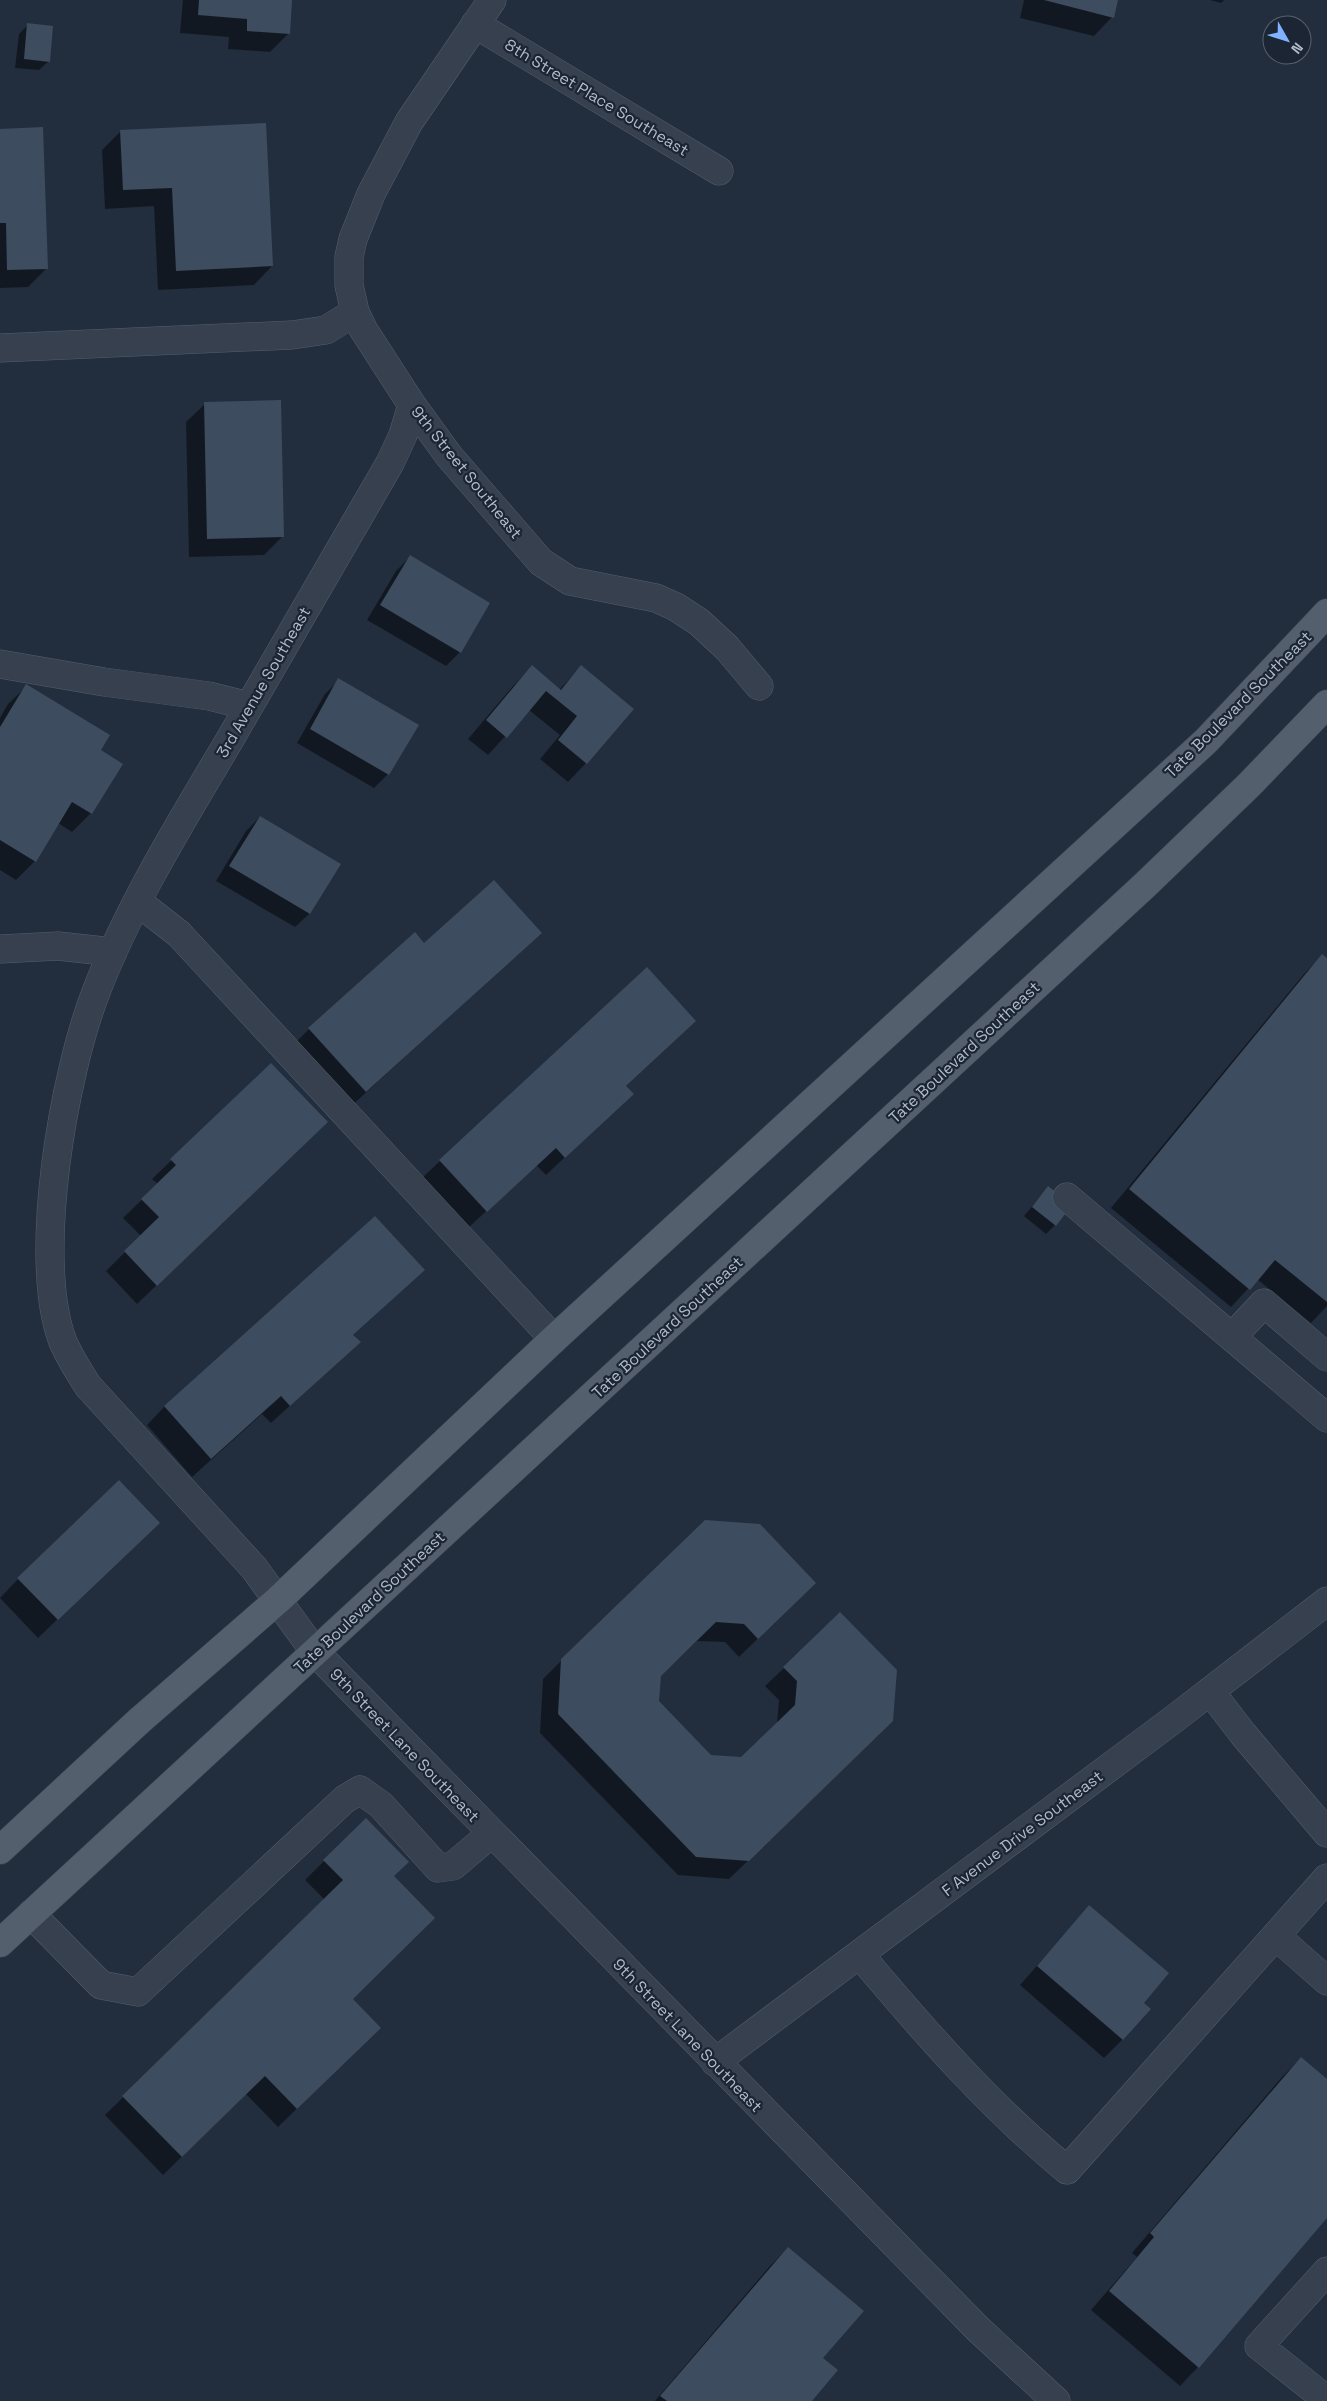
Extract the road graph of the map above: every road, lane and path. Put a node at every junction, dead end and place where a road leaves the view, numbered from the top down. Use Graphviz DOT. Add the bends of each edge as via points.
graph roads {
  1 [pos="492,0"];
  2 [pos="475,24"];
  3 [pos="719,171"];
  4 [pos="355,312"];
  5 [pos="0,348"];
  6 [pos="412,405"];
  7 [pos="1327,612"];
  8 [pos="0,664"];
  9 [pos="759,686"];
  10 [pos="1327,704"];
  11 [pos="249,706"];
  12 [pos="138,902"];
  13 [pos="0,949"];
  14 [pos="112,955"];
  15 [pos="1067,1197"];
  16 [pos="1232,1337"];
  17 [pos="554,1339"];
  18 [pos="1327,1357"];
  19 [pos="1327,1418"];
  20 [pos="278,1600"];
  21 [pos="1327,1601"];
  22 [pos="315,1652"];
  23 [pos="1210,1691"];
  24 [pos="1327,1833"];
  25 [pos="492,1834"];
  26 [pos="0,1850"];
  27 [pos="1327,1878"];
  28 [pos="31,1914"];
  29 [pos="1276,1936"];
  30 [pos="0,1943"];
  31 [pos="860,1955"];
  32 [pos="1327,1981"];
  33 [pos="715,2062"];
  34 [pos="1327,2271"];
  35 [pos="1327,2400"];
  36 [pos="1056,2401"];
  1 -- 2 [label="street"];
  2 -- 3 [label="street, 8th Street Place Southeast"];
  2 -- 4 [label="street" via="409,122 371,194 349,257 349,285"];
  4 -- 5 [label="street" via="326,330 292,335"];
  4 -- 6 [label="street, 9th Street Southeast"];
  6 -- 9 [label="street, 9th Street Southeast" via="449,456 541,562 570,580 656,598 676,607 699,622 727,648"];
  6 -- 11 [label="street, 3rd Avenue Southeast" via="390,463"];
  7 -- 17 [label="main road, Tate Boulevard Southeast" via="1206,741"];
  8 -- 11 [label="street" via="209,696"];
  10 -- 22 [label="main road, Tate Boulevard Southeast" via="1249,785 1145,884"];
  11 -- 12 [label="street, 3rd Avenue Southeast"];
  12 -- 14 [label="street, 3rd Avenue Southeast"];
  12 -- 17 [label="street" via="179,934 202,958"];
  13 -- 14 [label="street" via="58,946"];
  14 -- 20 [label="street, 9th Street Lane Southeast" via="95,994 76,1059 57,1160 50,1240 50,1279 56,1316 63,1341 88,1386 216,1524"];
  15 -- 16 [label="street"];
  16 -- 18 [label="street" via="1264,1303"];
  16 -- 19 [label="street"];
  17 -- 20 [label="main road, Tate Boulevard Southeast"];
  20 -- 22 [label="street, 9th Street Lane Southeast"];
  20 -- 26 [label="main road, Tate Boulevard Southeast" via="139,1720"];
  21 -- 23 [label="street, F Avenue Drive Southeast"];
  22 -- 25 [label="street, 9th Street Lane Southeast"];
  22 -- 28 [label="main road, Tate Boulevard Southeast"];
  23 -- 24 [label="street"];
  23 -- 31 [label="street, F Avenue Drive Southeast"];
  25 -- 28 [label="street" via="453,1866 438,1868 381,1805 360,1790 344,1798 138,1992 101,1985"];
  25 -- 33 [label="street, 9th Street Lane Southeast"];
  27 -- 29 [label="street"];
  28 -- 30 [label="main road, Tate Boulevard Southeast"];
  29 -- 31 [label="street" via="1068,2170 1028,2137 926,2034"];
  29 -- 32 [label="street"];
  31 -- 33 [label="street, F Avenue Drive Southeast"];
  33 -- 36 [label="street, 9th Street Lane Southeast" via="978,2329"];
  34 -- 35 [label="street" via="1259,2346"];
}
